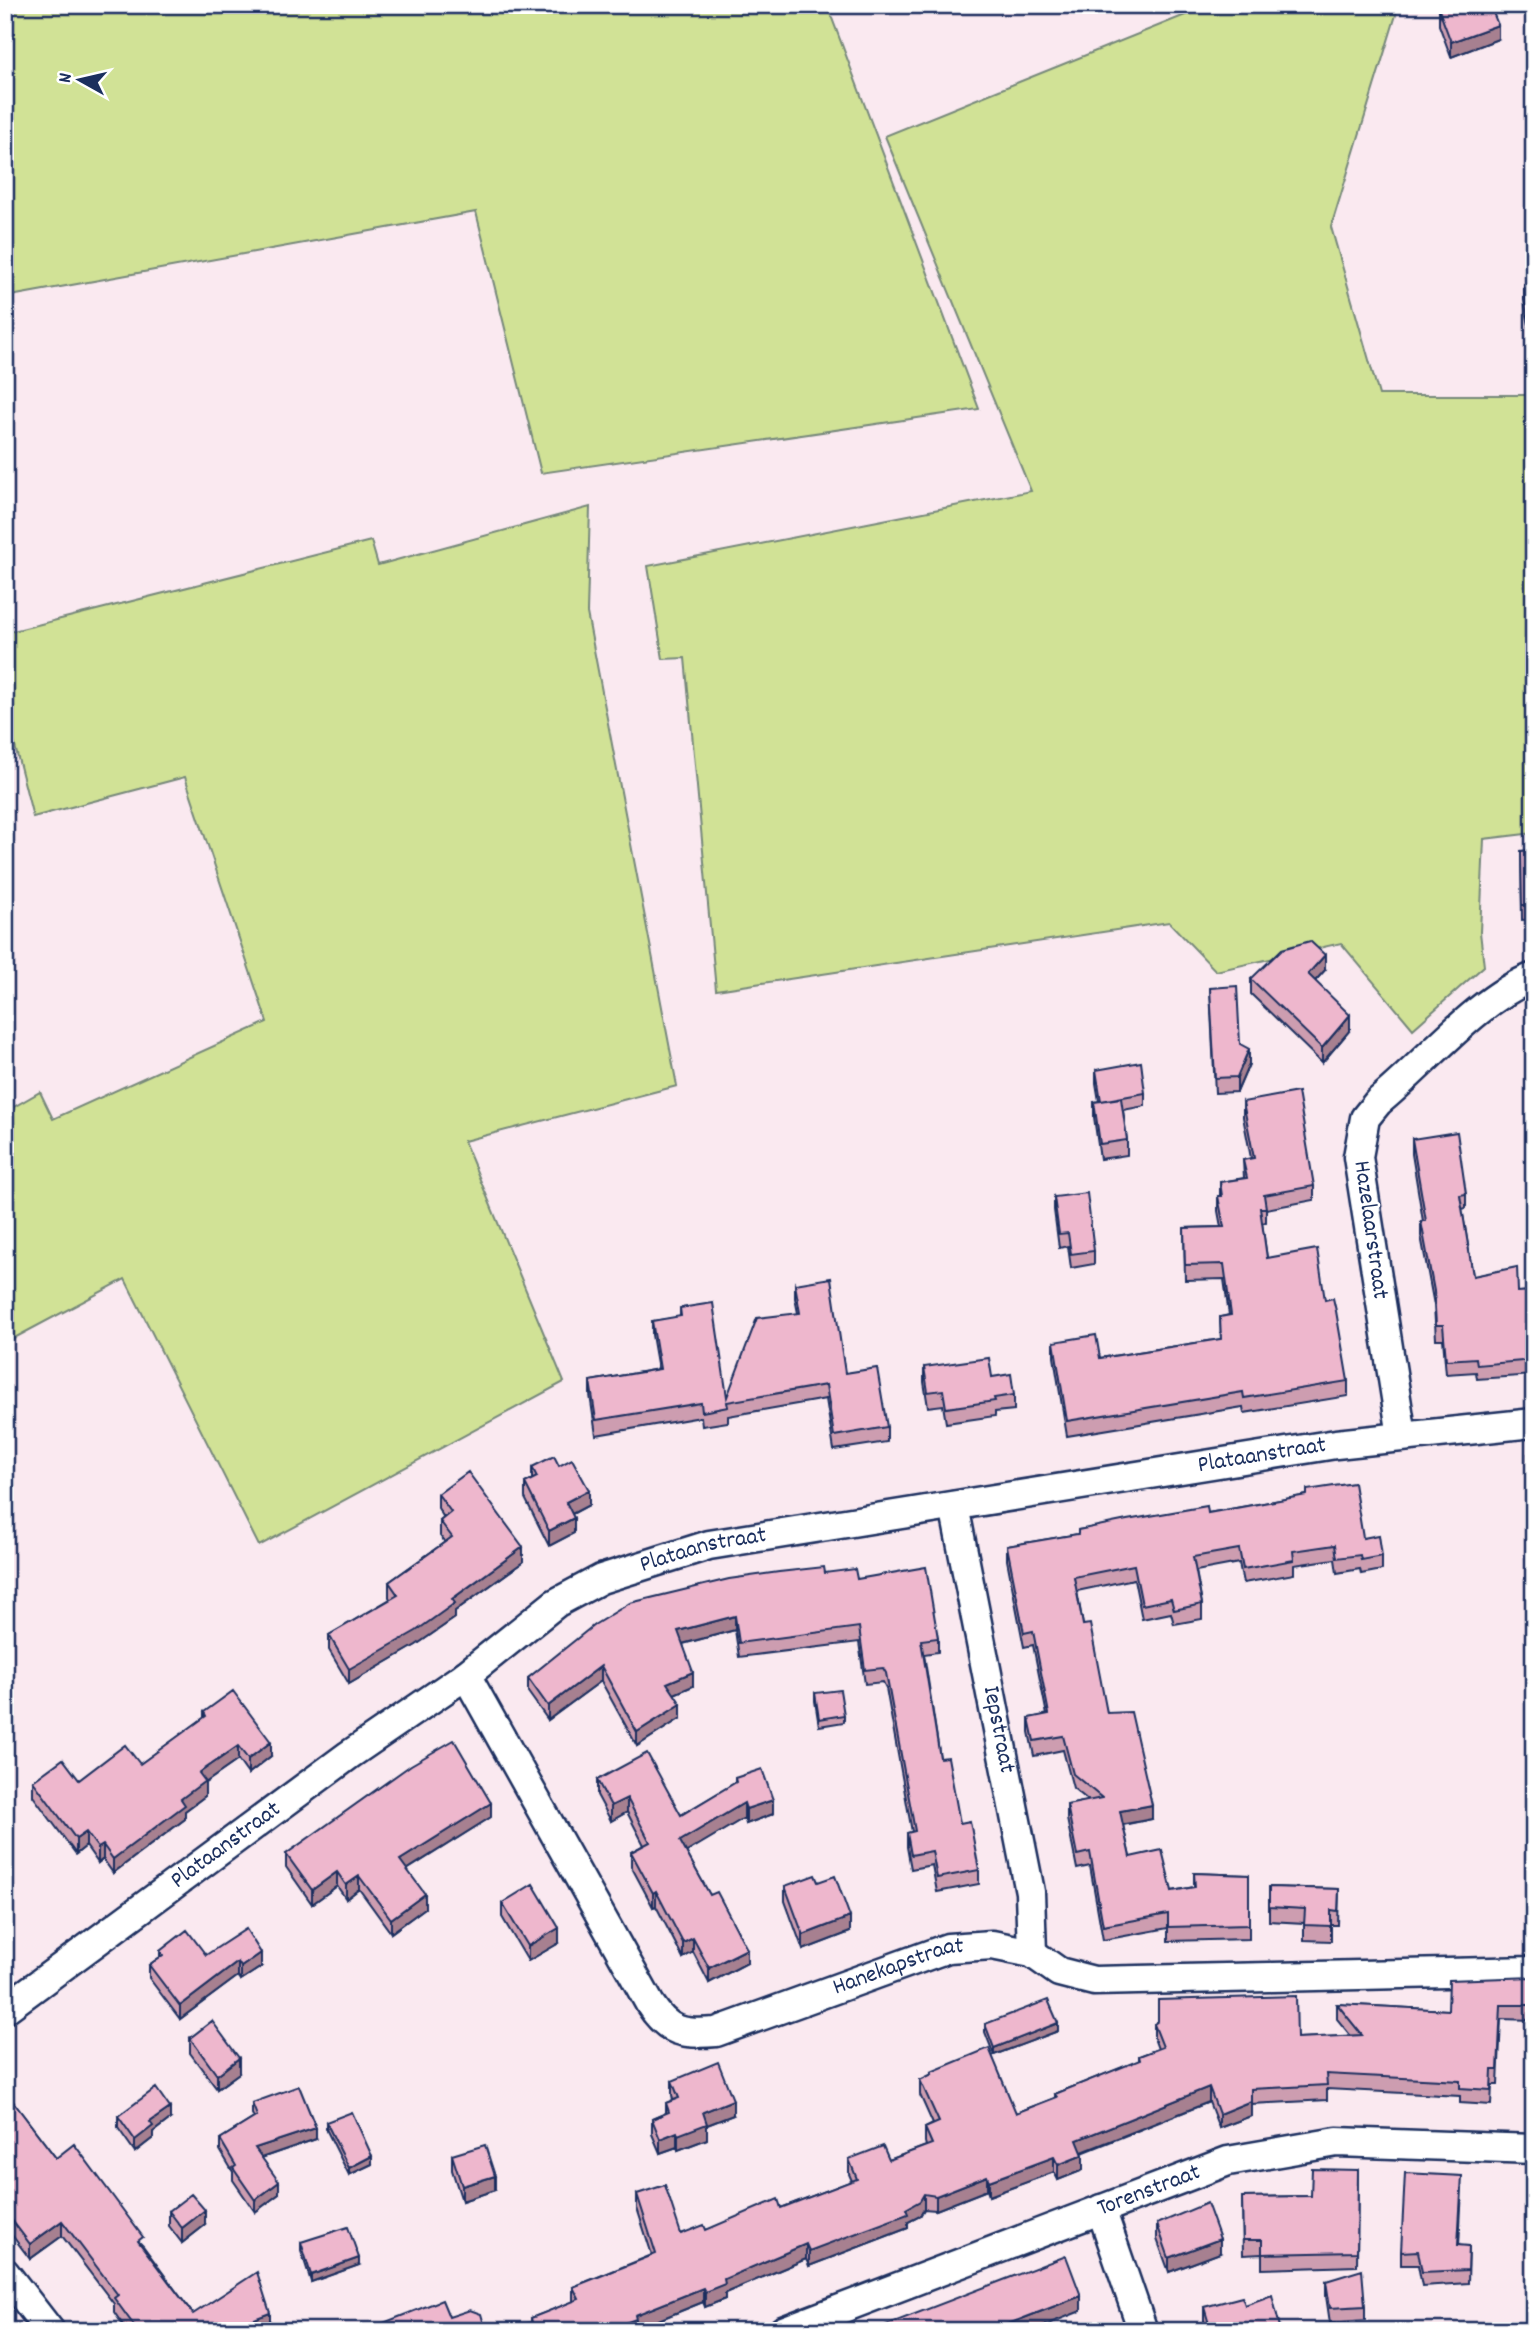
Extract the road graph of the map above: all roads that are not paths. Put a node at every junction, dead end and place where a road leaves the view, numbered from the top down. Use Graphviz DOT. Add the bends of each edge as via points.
graph roads {
  1 [pos="1534,977"];
  2 [pos="1534,1423"];
  3 [pos="1402,1436"];
  4 [pos="954,1506"];
  5 [pos="466,1675"];
  6 [pos="1032,1953"];
  7 [pos="1534,1971"];
  8 [pos="5,2009"];
  9 [pos="1534,2149"];
  10 [pos="1101,2209"];
  11 [pos="5,2273"];
  12 [pos="827,2323"];
  13 [pos="50,2331"];
  14 [pos="783,2331"];
  15 [pos="1143,2331"];
  1 -- 3 [label="street, Hazelaarstraat" via="1485,1006 1365,1118 1358,1157"];
  2 -- 3 [label="street, Plataanstraat"];
  3 -- 4 [label="street, Plataanstraat"];
  4 -- 5 [label="street, Plataanstraat" via="709,1545 649,1562 600,1579 556,1603"];
  4 -- 6 [label="street, Iepstraat" via="1030,1892"];
  5 -- 6 [label="street, Hanekapstraat" via="663,2023 694,2034 716,2032 948,1948 992,1945"];
  5 -- 8 [label="street, Plataanstraat" via="349,1755"];
  6 -- 7 [label="street, Hanekapstraat" via="1059,1972 1094,1981"];
  9 -- 10 [label="street, Torenstraat" via="1337,2142 1297,2147 1228,2161"];
  10 -- 12 [label="street, Torenstraat"];
  10 -- 15 [label="street"];
  11 -- 13 [label="street"];
  12 -- 14 [label="street, Torenstraat"];
}
